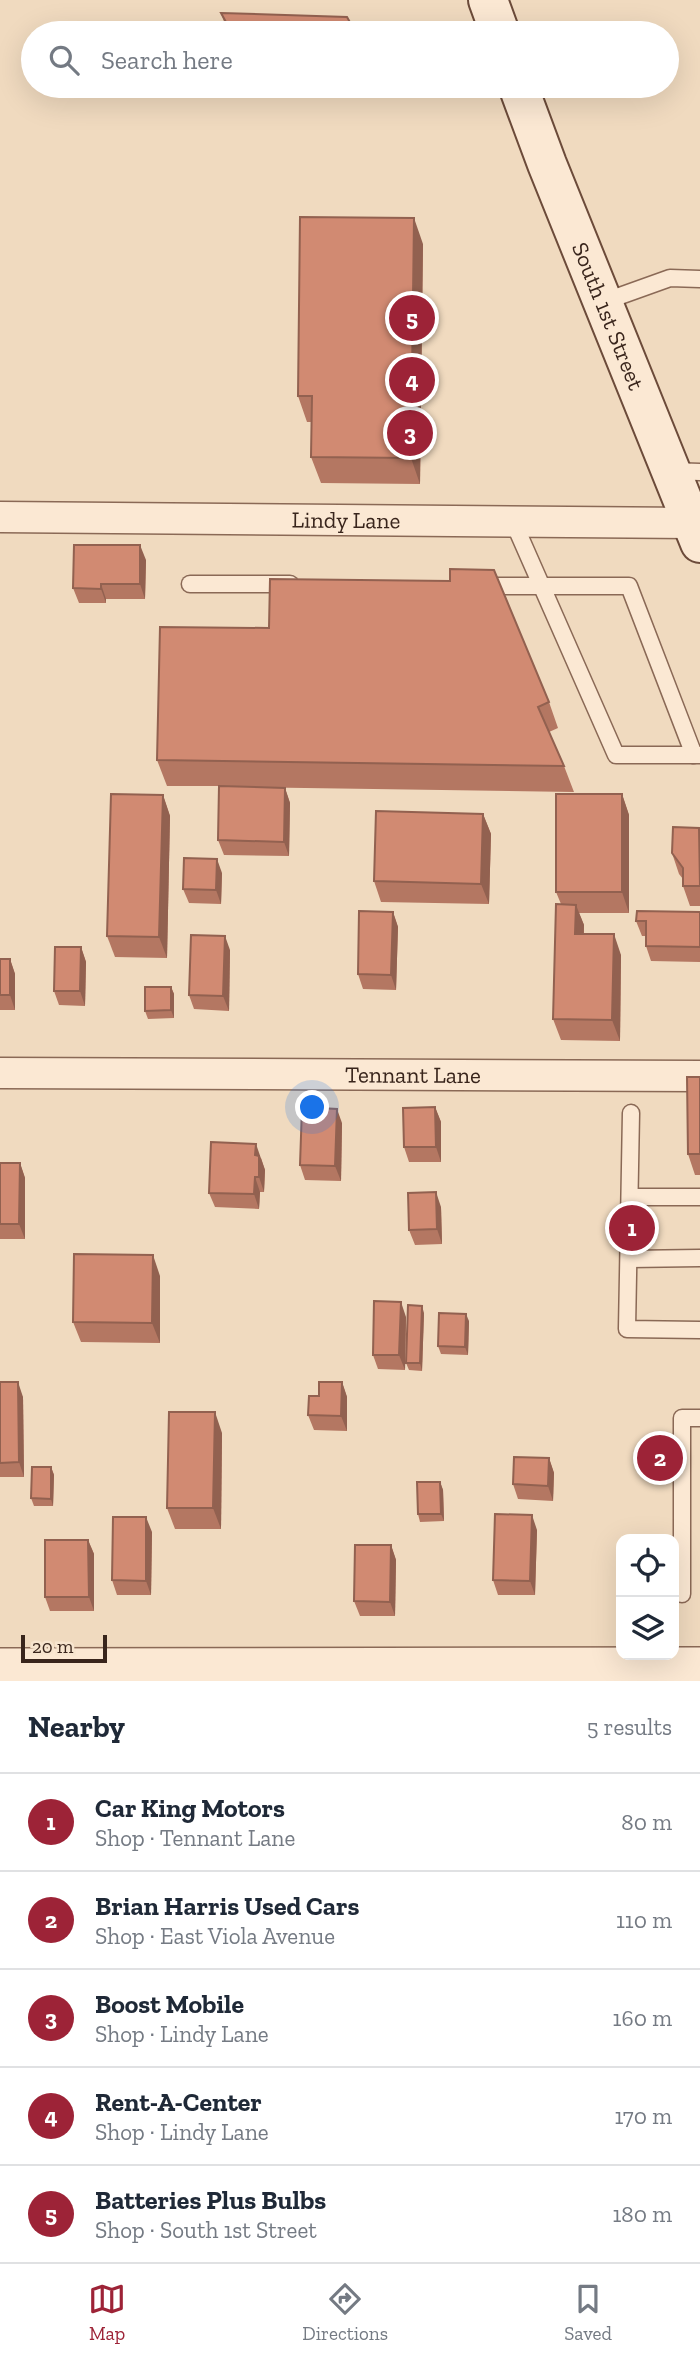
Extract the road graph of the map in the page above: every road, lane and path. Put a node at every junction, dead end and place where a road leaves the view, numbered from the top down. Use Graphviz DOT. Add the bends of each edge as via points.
graph roads {
  1 [pos="488,0"];
  2 [pos="496,21"];
  3 [pos="523,98"];
  4 [pos="700,279"];
  5 [pos="603,302"];
  6 [pos="685,472"];
  7 [pos="0,517"];
  8 [pos="513,522"];
  9 [pos="696,533"];
  10 [pos="190,584"];
  11 [pos="312,584"];
  12 [pos="461,586"];
  13 [pos="542,586"];
  14 [pos="697,755"];
  15 [pos="0,1073"];
  16 [pos="700,1076"];
  17 [pos="631,1113"];
  18 [pos="630,1197"];
  19 [pos="700,1197"];
  20 [pos="700,1258"];
  21 [pos="629,1259"];
  22 [pos="700,1330"];
  23 [pos="700,1418"];
  24 [pos="682,1594"];
  25 [pos="700,1666"];
  26 [pos="0,1667"];
  1 -- 2 [label="main road"];
  3 -- 5 [label="main road, South 1st Street"];
  4 -- 5 [label="lane" via="670,278"];
  5 -- 6 [label="main road, South 1st Street"];
  6 -- 9 [label="main road, South 1st Street"];
  7 -- 8 [label="street, Lindy Lane"];
  8 -- 9 [label="street, Lindy Lane"];
  8 -- 13 [label="lane"];
  10 -- 11 [label="lane"];
  12 -- 13 [label="lane"];
  13 -- 14 [label="lane" via="616,755"];
  13 -- 14 [label="lane" via="629,586"];
  15 -- 16 [label="street, Tennant Lane"];
  17 -- 18 [label="lane"];
  18 -- 19 [label="lane"];
  18 -- 21 [label="lane"];
  20 -- 21 [label="lane"];
  21 -- 22 [label="lane" via="627,1329"];
  23 -- 24 [label="lane" via="681,1418"];
  25 -- 26 [label="street"];
}
